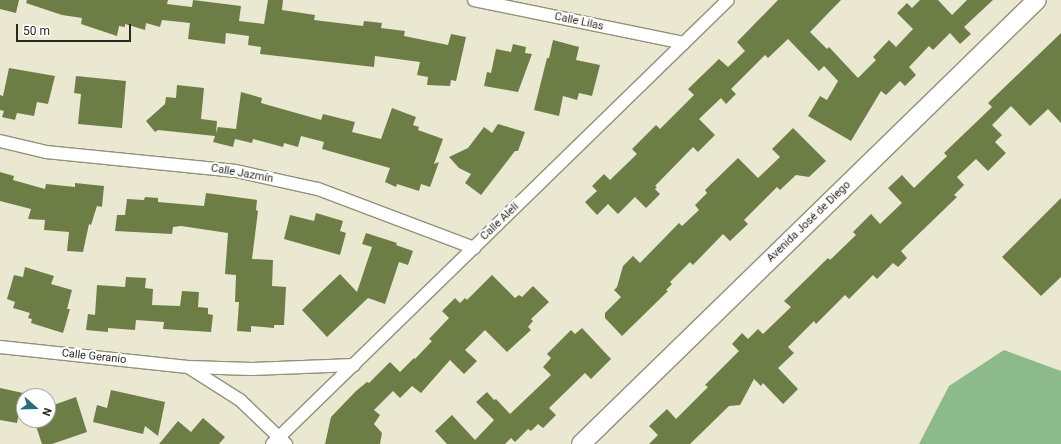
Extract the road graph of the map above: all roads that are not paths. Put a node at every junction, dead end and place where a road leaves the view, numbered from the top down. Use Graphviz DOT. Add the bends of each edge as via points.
graph roads {
  1 [pos="474,0"];
  2 [pos="728,0"];
  3 [pos="1037,0"];
  4 [pos="684,43"];
  5 [pos="0,141"];
  6 [pos="474,248"];
  7 [pos="0,347"];
  8 [pos="354,365"];
  9 [pos="188,367"];
  10 [pos="279,442"];
  11 [pos="581,444"];
  1 -- 4 [label="street, Calle Lilas"];
  2 -- 4 [label="street, Calle Alelí"];
  3 -- 11 [label="street, Avenida José de Diego"];
  4 -- 6 [label="street, Calle Alelí"];
  5 -- 6 [label="street, Calle Jazmín" via="46,152 236,171 318,189"];
  6 -- 8 [label="street, Calle Alelí"];
  7 -- 9 [label="street, Calle Geranio"];
  8 -- 9 [label="street, Calle Geranio" via="252,369"];
  8 -- 10 [label="street, Calle Alelí"];
  9 -- 10 [label="street, Calle Geranio" via="240,400"];
}
